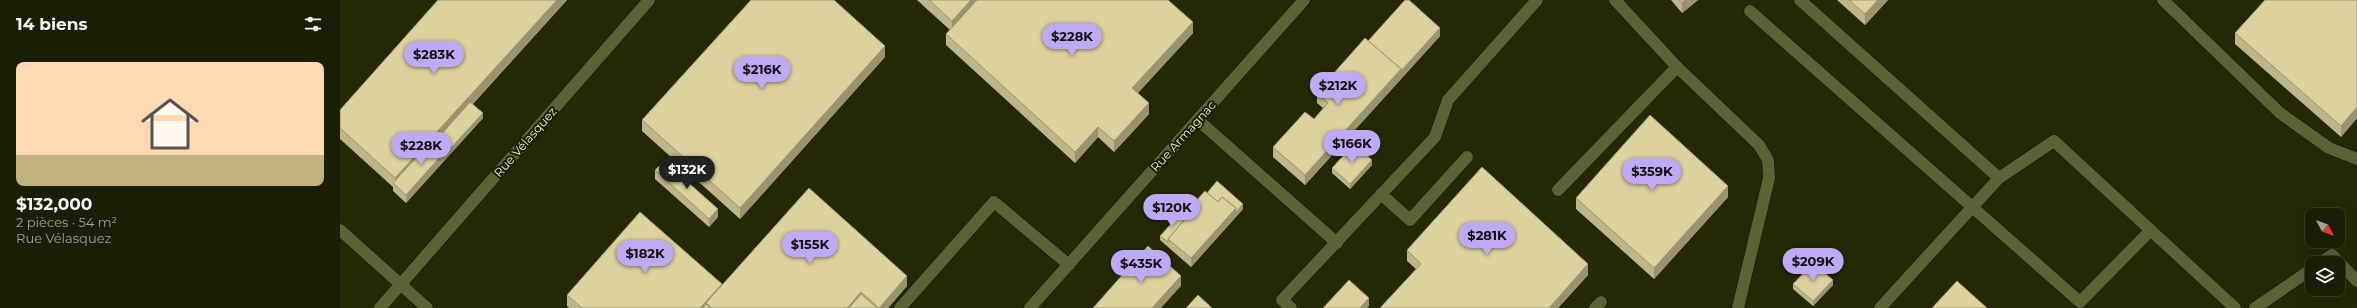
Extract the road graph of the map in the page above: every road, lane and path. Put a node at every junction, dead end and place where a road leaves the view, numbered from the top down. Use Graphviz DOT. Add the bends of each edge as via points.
graph roads {
  1 [pos="649,0"];
  2 [pos="1304,0"];
  3 [pos="1537,0"];
  4 [pos="1616,0"];
  5 [pos="1800,0"];
  6 [pos="2163,0"];
  7 [pos="1750,11"];
  8 [pos="1677,67"];
  9 [pos="1198,120"];
  10 [pos="1467,157"];
  11 [pos="2357,159"];
  12 [pos="1998,178"];
  13 [pos="1558,190"];
  14 [pos="1381,194"];
  15 [pos="1971,208"];
  16 [pos="340,230"];
  17 [pos="2151,230"];
  18 [pos="1337,243"];
  19 [pos="1069,265"];
  20 [pos="2345,269"];
  21 [pos="2305,274"];
  22 [pos="2357,281"];
  23 [pos="400,284"];
  24 [pos="380,308"];
  25 [pos="427,308"];
  26 [pos="900,308"];
  27 [pos="1030,308"];
  28 [pos="1291,308"];
  29 [pos="1738,308"];
  30 [pos="1880,308"];
  31 [pos="2235,308"];
  32 [pos="2255,308"];
  1 -- 23 [label="street, Rue Vélasquez"];
  2 -- 9 [label="street, Rue Armagnac"];
  3 -- 14 [label="street" via="1448,100 1435,137"];
  4 -- 8 [label="street"];
  5 -- 12 [label="street"];
  6 -- 11 [label="street" via="2280,113 2329,148"];
  7 -- 15 [label="street"];
  8 -- 13 [label="street"];
  8 -- 29 [label="street" via="1760,145 1768,160 1769,178"];
  9 -- 18 [label="street"];
  9 -- 19 [label="street, Rue Armagnac"];
  10 -- 14 [label="street" via="1410,220"];
  12 -- 15 [label="street"];
  12 -- 17 [label="street" via="2054,142"];
  14 -- 18 [label="street"];
  15 -- 17 [label="street" via="2080,302"];
  15 -- 30 [label="street"];
  16 -- 23 [label="street"];
  17 -- 31 [label="street"];
  18 -- 28 [label="street" via="1282,300"];
  19 -- 26 [label="street" via="994,202"];
  19 -- 27 [label="street, Rue Armagnac"];
  20 -- 22 [label="street"];
  21 -- 32 [label="street"];
  23 -- 24 [label="street, Rue Vélasquez"];
  23 -- 25 [label="street"];
}
